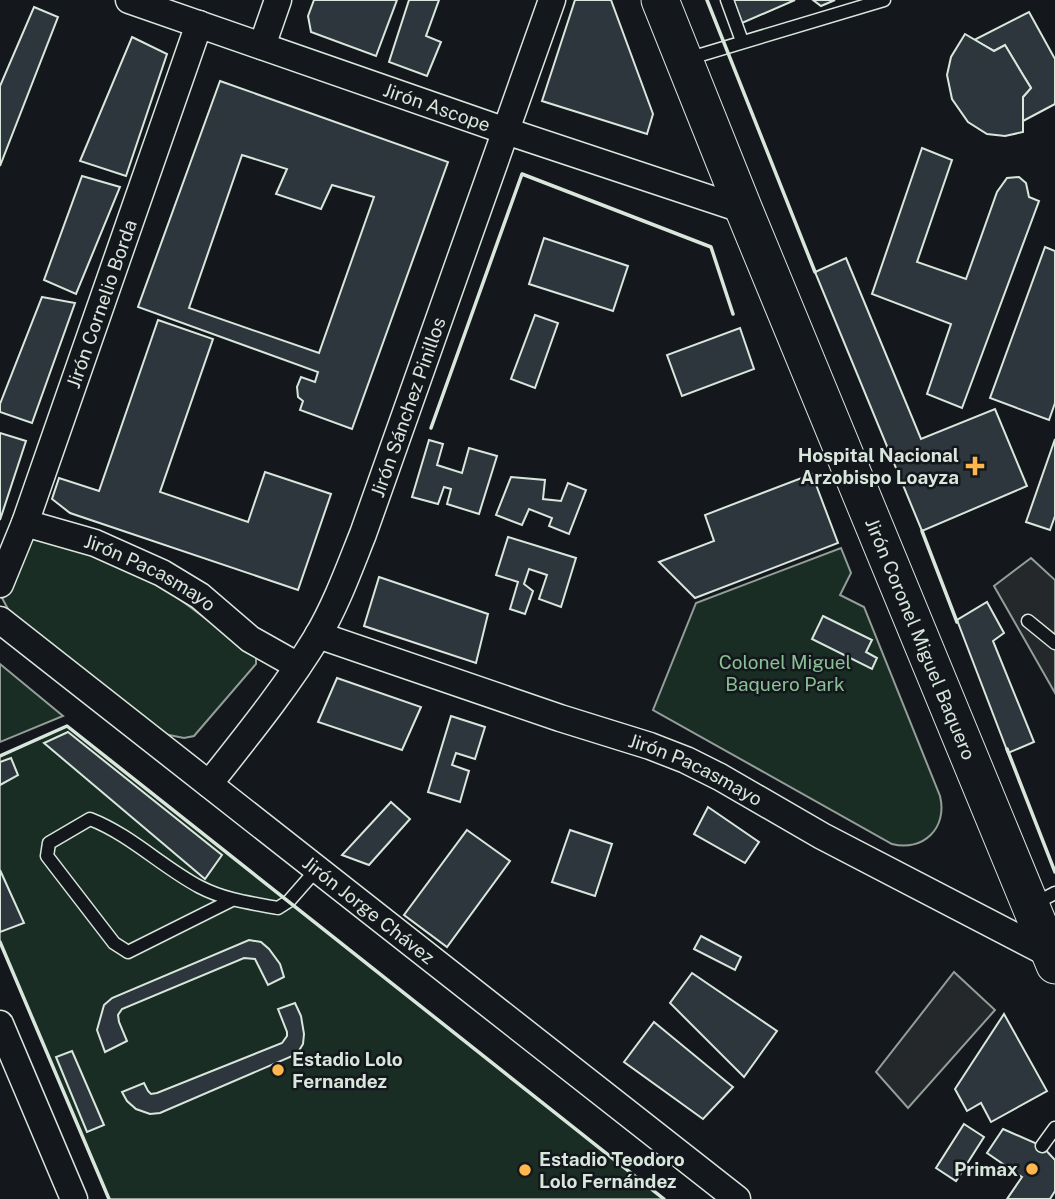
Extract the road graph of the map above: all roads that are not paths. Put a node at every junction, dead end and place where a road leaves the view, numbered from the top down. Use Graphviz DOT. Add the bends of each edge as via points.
graph roads {
  1 [pos="129,0"];
  2 [pos="278,0"];
  3 [pos="552,0"];
  4 [pos="660,0"];
  5 [pos="727,0"];
  6 [pos="884,0"];
  7 [pos="199,24"];
  8 [pos="742,41"];
  9 [pos="262,46"];
  10 [pos="684,60"];
  11 [pos="506,131"];
  12 [pos="744,210"];
  13 [pos="25,523"];
  14 [pos="0,584"];
  15 [pos="0,620"];
  16 [pos="1028,621"];
  17 [pos="318,635"];
  18 [pos="1055,643"];
  19 [pos="298,666"];
  20 [pos="209,784"];
  21 [pos="317,869"];
  22 [pos="232,900"];
  23 [pos="1043,900"];
  24 [pos="1053,960"];
  25 [pos="0,1025"];
  26 [pos="1055,1129"];
  27 [pos="1042,1146"];
  28 [pos="74,1199"];
  29 [pos="737,1199"];
  1 -- 7 [label="street, Jirón Ascope"];
  2 -- 9 [label="street"];
  3 -- 11 [label="street, Jirón Sánchez Pinillos"];
  4 -- 10 [label="main road, Jirón Coronel Miguel Baquero"];
  5 -- 8 [label="lane"];
  6 -- 8 [label="lane"];
  7 -- 9 [label="street, Jirón Ascope"];
  7 -- 13 [label="street, Jirón Cornelio Borda"];
  8 -- 10 [label="lane"];
  9 -- 11 [label="street, Jirón Ascope"];
  10 -- 12 [label="main road, Jirón Coronel Miguel Baquero"];
  11 -- 12 [label="street, Jirón Ascope"];
  11 -- 17 [label="street, Jirón Sánchez Pinillos" via="363,534"];
  12 -- 23 [label="main road, Jirón Coronel Miguel Baquero"];
  13 -- 14 [label="street, Jirón Cornelio Borda"];
  13 -- 19 [label="street, Jirón Pacasmayo" via="95,543 162,573 200,596 250,639"];
  15 -- 20 [label="street, Jirón Jorge Chávez"];
  16 -- 18 [label="lane"];
  17 -- 19 [label="street, Jirón Sánchez Pinillos"];
  17 -- 24 [label="street, Jirón Pacasmayo" via="686,760"];
  19 -- 20 [label="street, Jirón Sánchez Pinillos"];
  20 -- 21 [label="street, Jirón Jorge Chávez"];
  21 -- 22 [label="lane" via="278,908"];
  21 -- 29 [label="street, Jirón Jorge Chávez"];
  22 -- 22 [label="lane" via="200,887 108,826 90,819 48,843 47,856 114,943 128,952"];
  23 -- 24 [label="main road, Jirón Coronel Miguel Baquero"];
  25 -- 28 [label="street"];
  26 -- 27 [label="lane"];
}
